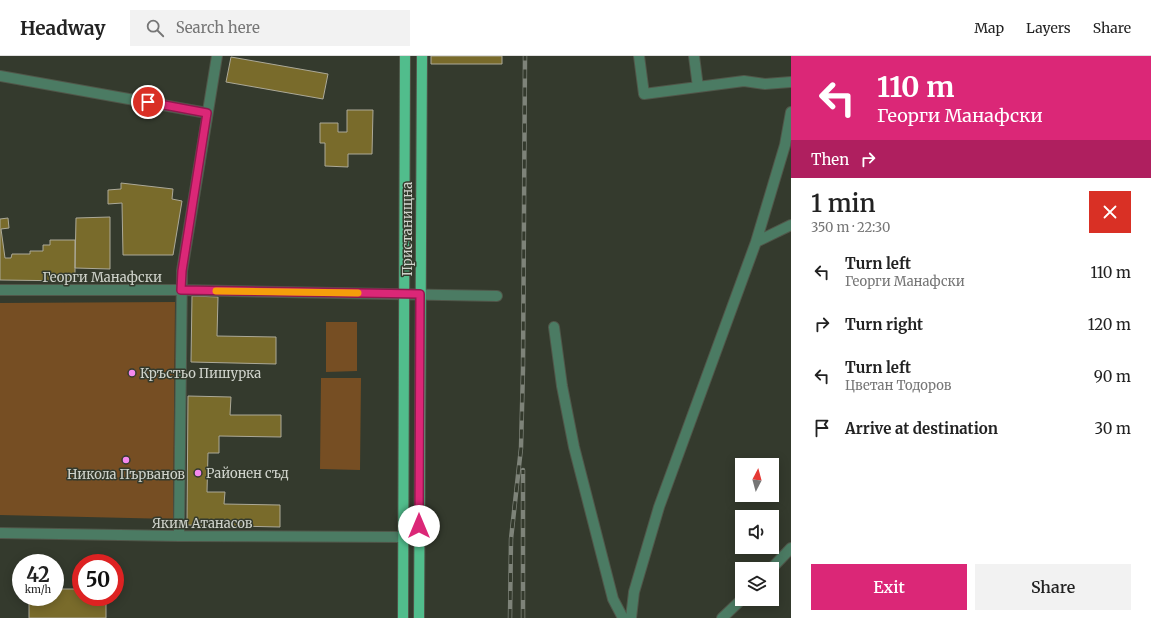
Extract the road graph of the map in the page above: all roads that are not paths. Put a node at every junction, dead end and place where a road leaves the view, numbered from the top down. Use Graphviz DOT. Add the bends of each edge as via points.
graph roads {
  1 [pos="217,56"];
  2 [pos="405,56"];
  3 [pos="422,56"];
  4 [pos="639,56"];
  5 [pos="694,56"];
  6 [pos="0,76"];
  7 [pos="791,82"];
  8 [pos="698,87"];
  9 [pos="791,112"];
  10 [pos="207,113"];
  11 [pos="791,225"];
  12 [pos="756,242"];
  13 [pos="0,290"];
  14 [pos="181,290"];
  15 [pos="404,294"];
  16 [pos="420,294"];
  17 [pos="498,296"];
  18 [pos="554,327"];
  19 [pos="0,533"];
  20 [pos="179,536"];
  21 [pos="403,537"];
  22 [pos="791,548"];
  23 [pos="778,562"];
  24 [pos="735,606"];
  25 [pos="402,618"];
  26 [pos="418,618"];
  27 [pos="623,618"];
  28 [pos="631,618"];
  29 [pos="722,618"];
  1 -- 10 [label="street"];
  2 -- 15 [label="main road, Пристанищна"];
  3 -- 16 [label="main road, Пристанищна"];
  4 -- 8 [label="street" via="644,94"];
  5 -- 8 [label="street"];
  6 -- 10 [label="street"];
  7 -- 8 [label="street" via="765,84 744,81"];
  9 -- 12 [label="street" via="783,152"];
  10 -- 14 [label="street"];
  11 -- 12 [label="street"];
  12 -- 28 [label="street" via="660,507 634,592"];
  13 -- 14 [label="street, Георги Манафски"];
  14 -- 15 [label="street, Георги Манафски"];
  14 -- 20 [label="street"];
  15 -- 16 [label="street, Георги Манафски"];
  15 -- 21 [label="main road, Пристанищна"];
  16 -- 17 [label="street, Георги Манафски"];
  16 -- 26 [label="main road, Пристанищна"];
  18 -- 27 [label="street" via="574,446 613,599"];
  19 -- 20 [label="street, Яким Атанасов"];
  20 -- 21 [label="street, Яким Атанасов"];
  21 -- 25 [label="main road, Пристанищна"];
  22 -- 23 [label="street"];
  24 -- 29 [label="street"];
}
